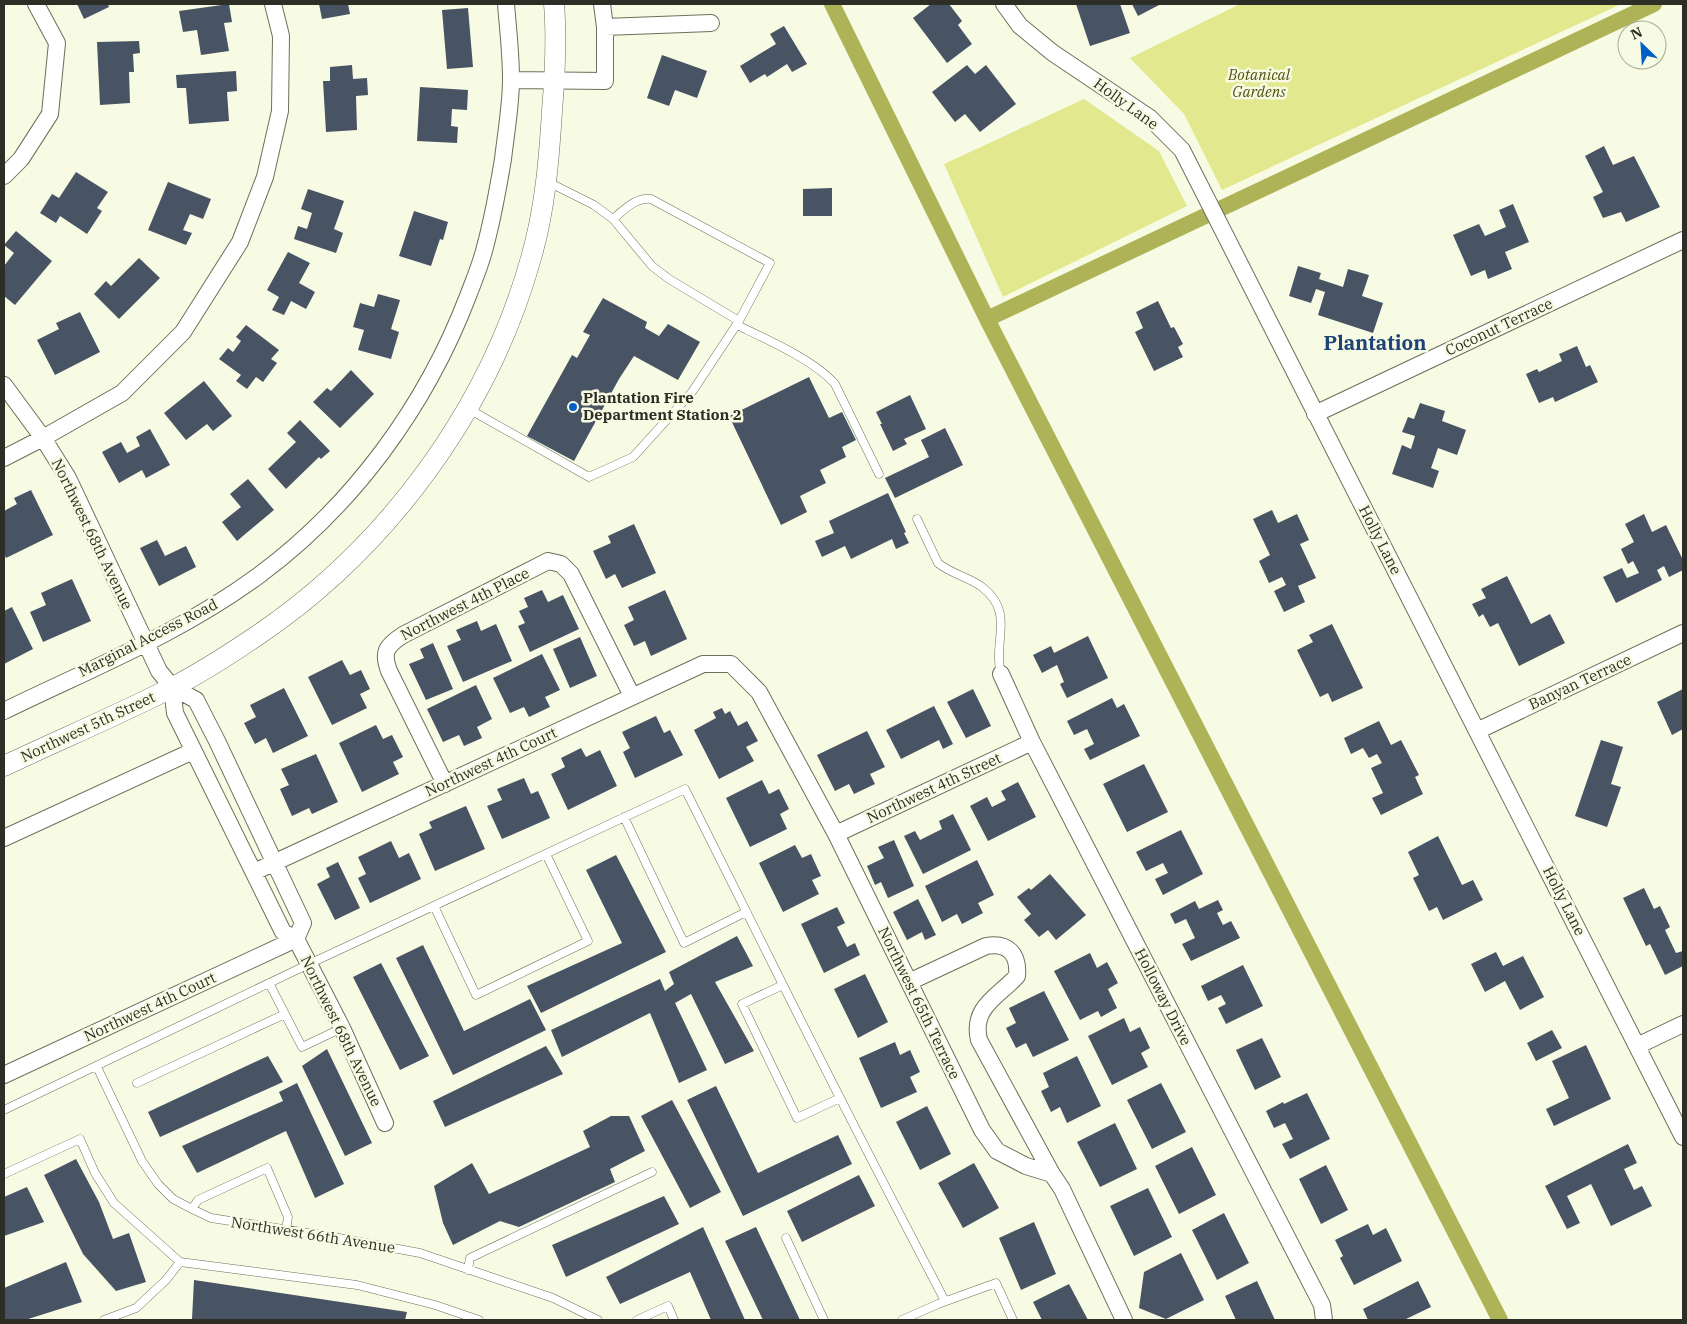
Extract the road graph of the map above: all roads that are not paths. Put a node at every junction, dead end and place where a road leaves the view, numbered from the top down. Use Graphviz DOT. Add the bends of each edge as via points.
graph roads {
  1 [pos="36,4"];
  2 [pos="273,4"];
  3 [pos="506,4"];
  4 [pos="554,4"];
  5 [pos="602,4"];
  6 [pos="1004,4"];
  7 [pos="711,23"];
  8 [pos="604,27"];
  9 [pos="511,80"];
  10 [pos="554,81"];
  11 [pos="4,176"];
  12 [pos="546,181"];
  13 [pos="612,219"];
  14 [pos="1683,240"];
  15 [pos="738,323"];
  16 [pos="4,385"];
  17 [pos="467,408"];
  18 [pos="1315,414"];
  19 [pos="43,438"];
  20 [pos="4,458"];
  21 [pos="879,474"];
  22 [pos="917,519"];
  23 [pos="1683,633"];
  24 [pos="145,643"];
  25 [pos="731,664"];
  26 [pos="1000,674"];
  27 [pos="172,687"];
  28 [pos="632,696"];
  29 [pos="4,711"];
  30 [pos="1477,731"];
  31 [pos="1032,742"];
  32 [pos="193,751"];
  33 [pos="4,766"];
  34 [pos="445,784"];
  35 [pos="624,818"];
  36 [pos="836,834"];
  37 [pos="4,838"];
  38 [pos="546,854"];
  39 [pos="275,862"];
  40 [pos="254,872"];
  41 [pos="434,906"];
  42 [pos="746,912"];
  43 [pos="296,939"];
  44 [pos="309,964"];
  45 [pos="909,982"];
  46 [pos="269,983"];
  47 [pos="783,985"];
  48 [pos="285,1014"];
  49 [pos="1683,1024"];
  50 [pos="342,1028"];
  51 [pos="1637,1046"];
  52 [pos="97,1067"];
  53 [pos="4,1075"];
  54 [pos="137,1084"];
  55 [pos="840,1098"];
  56 [pos="4,1110"];
  57 [pos="385,1123"];
  58 [pos="1683,1137"];
  59 [pos="652,1172"];
  60 [pos="4,1174"];
  61 [pos="1052,1174"];
  62 [pos="192,1209"];
  63 [pos="286,1230"];
  64 [pos="786,1238"];
  65 [pos="180,1262"];
  66 [pos="468,1270"];
  67 [pos="945,1301"];
  68 [pos="104,1320"];
  69 [pos="479,1320"];
  70 [pos="598,1320"];
  71 [pos="637,1320"];
  72 [pos="674,1320"];
  73 [pos="824,1320"];
  74 [pos="902,1320"];
  75 [pos="1013,1320"];
  76 [pos="1124,1320"];
  77 [pos="1324,1320"];
  1 -- 11 [label="street" via="57,43 50,114 21,159"];
  2 -- 19 [label="street" via="281,36 280,111 265,177 240,242 183,332 122,393"];
  3 -- 9 [label="street, Marginal Access Road"];
  4 -- 10 [label="street, Northwest 5th Street"];
  5 -- 8 [label="street"];
  6 -- 18 [label="street, Holly Lane" via="1020,26 1053,53 1150,118 1182,150"];
  7 -- 8 [label="street"];
  8 -- 10 [label="street" via="605,81"];
  9 -- 10 [label="street"];
  9 -- 24 [label="street, Marginal Access Road" via="506,140 485,249 443,356 420,396 368,469 322,521 252,580 193,618"];
  10 -- 12 [label="street, Northwest 5th Street"];
  12 -- 13 [label="lane" via="594,205"];
  12 -- 17 [label="street, Northwest 5th Street" via="532,256 511,322"];
  13 -- 15 [label="lane" via="658,270"];
  13 -- 15 [label="lane" via="637,201 651,199 770,263"];
  14 -- 18 [label="street, Coconut Terrace"];
  15 -- 17 [label="lane" via="692,392 633,457 589,477"];
  15 -- 21 [label="lane" via="826,374 835,384"];
  16 -- 19 [label="street, Northwest 68th Avenue"];
  17 -- 27 [label="street, Northwest 5th Street" via="417,484 359,551 291,611"];
  18 -- 30 [label="street, Holly Lane"];
  19 -- 20 [label="street"];
  19 -- 24 [label="street, Northwest 68th Avenue" via="68,478"];
  22 -- 26 [label="lane" via="938,563 985,589 998,608 1002,621 997,661"];
  23 -- 30 [label="street, Banyan Terrace"];
  24 -- 27 [label="street, Northwest 68th Avenue" via="159,671"];
  24 -- 29 [label="street, Marginal Access Road"];
  25 -- 28 [label="street, Northwest 4th Court" via="703,664"];
  25 -- 36 [label="street, Northwest 65th Terrace" via="759,692"];
  26 -- 31 [label="street, Holloway Drive"];
  27 -- 32 [label="street, Northwest 68th Avenue" via="175,713"];
  27 -- 33 [label="street, Northwest 5th Street"];
  27 -- 39 [label="street, Northwest 68th Avenue" via="196,700"];
  28 -- 34 [label="street, Northwest 4th Court"];
  28 -- 34 [label="street, Northwest 4th Place" via="571,574 561,564 548,561 403,635 386,650 385,661 389,671"];
  30 -- 51 [label="street, Holly Lane"];
  31 -- 36 [label="street, Northwest 4th Street"];
  31 -- 77 [label="street, Holloway Drive" via="1322,1305"];
  32 -- 37 [label="street"];
  32 -- 40 [label="street, Northwest 68th Avenue"];
  34 -- 39 [label="street, Northwest 4th Court"];
  35 -- 38 [label="lane"];
  35 -- 42 [label="lane" via="685,789"];
  35 -- 42 [label="lane" via="684,943"];
  36 -- 45 [label="street, Northwest 65th Terrace"];
  38 -- 41 [label="lane"];
  38 -- 41 [label="lane" via="588,941 476,995"];
  39 -- 40 [label="street, Northwest 4th Court"];
  39 -- 43 [label="street, Northwest 68th Avenue" via="303,923"];
  40 -- 43 [label="street, Northwest 68th Avenue" via="283,932"];
  41 -- 44 [label="lane"];
  42 -- 47 [label="lane"];
  43 -- 44 [label="street, Northwest 68th Avenue"];
  43 -- 53 [label="street, Northwest 4th Court"];
  44 -- 46 [label="lane"];
  44 -- 50 [label="street, Northwest 68th Avenue"];
  45 -- 61 [label="street, Northwest 65th Terrace" via="982,1130 997,1151 1026,1166"];
  45 -- 61 [label="street" via="986,946 996,944 1009,949 1018,966 1017,976 986,1005 977,1024 977,1032"];
  46 -- 48 [label="lane"];
  46 -- 52 [label="lane"];
  47 -- 55 [label="lane"];
  47 -- 55 [label="lane" via="742,1004 797,1118"];
  48 -- 50 [label="lane" via="302,1047"];
  48 -- 54 [label="lane"];
  49 -- 51 [label="street"];
  50 -- 57 [label="street, Northwest 68th Avenue"];
  51 -- 58 [label="street, Holly Lane"];
  52 -- 56 [label="lane"];
  52 -- 62 [label="lane, Northwest 66th Avenue" via="142,1161 174,1200"];
  55 -- 67 [label="lane"];
  59 -- 66 [label="lane" via="470,1258"];
  60 -- 65 [label="lane" via="80,1139 95,1173 114,1202"];
  61 -- 76 [label="street"];
  62 -- 63 [label="lane, Northwest 66th Avenue" via="211,1218"];
  62 -- 63 [label="lane" via="198,1200 267,1168 288,1216"];
  63 -- 66 [label="lane, Northwest 66th Avenue" via="420,1253"];
  64 -- 73 [label="lane"];
  65 -- 68 [label="lane" via="136,1308"];
  65 -- 69 [label="lane" via="357,1285"];
  66 -- 70 [label="lane, Northwest 66th Avenue" via="553,1298"];
  67 -- 74 [label="lane"];
  67 -- 75 [label="lane" via="996,1282"];
  71 -- 72 [label="lane" via="668,1306"];
}
